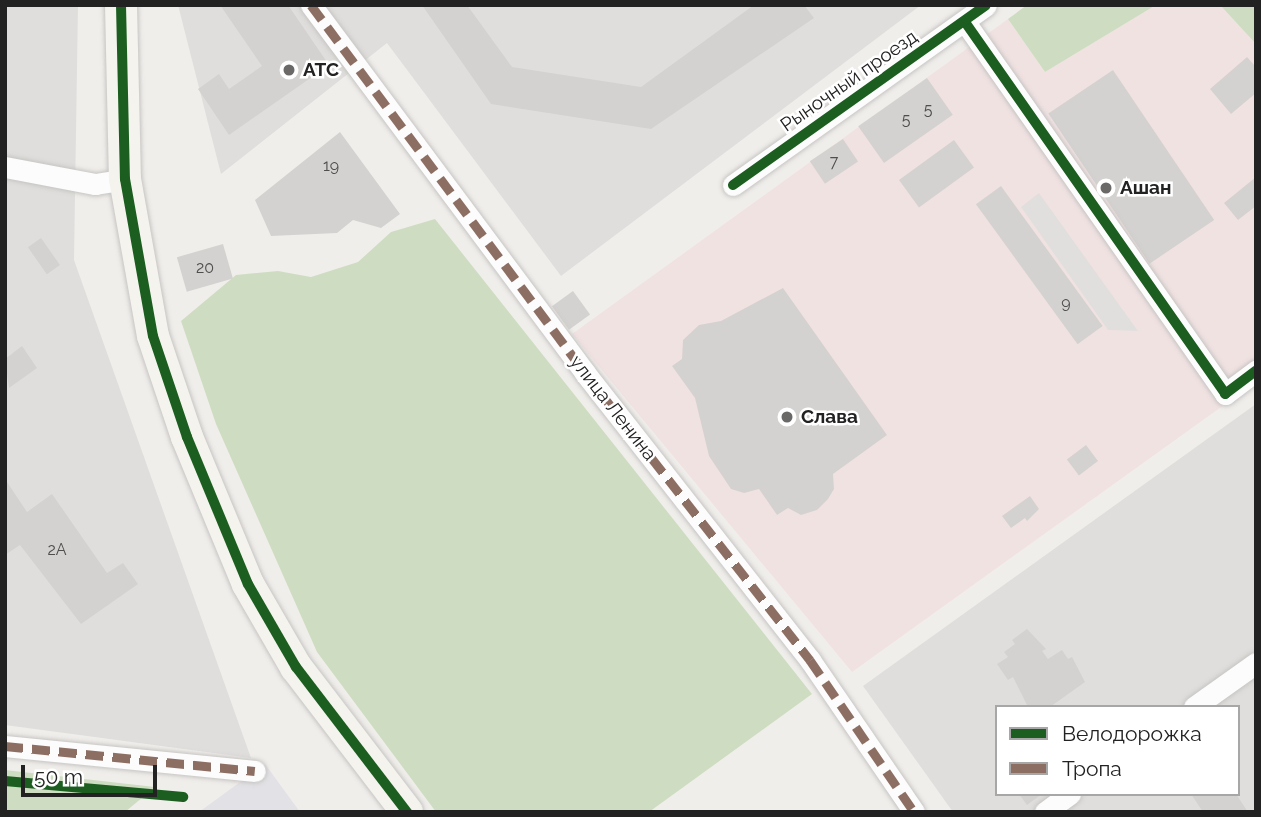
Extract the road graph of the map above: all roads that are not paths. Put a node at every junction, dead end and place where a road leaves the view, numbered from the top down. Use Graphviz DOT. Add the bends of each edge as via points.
graph roads {
  1 [pos="121,5"];
  2 [pos="311,5"];
  3 [pos="986,5"];
  4 [pos="965,22"];
  5 [pos="5,167"];
  6 [pos="125,179"];
  7 [pos="733,186"];
  8 [pos="1256,372"];
  9 [pos="1256,663"];
  10 [pos="1197,705"];
  11 [pos="5,747"];
  12 [pos="255,771"];
  13 [pos="1067,796"];
  14 [pos="407,812"];
  15 [pos="914,812"];
  16 [pos="1045,812"];
  1 -- 6 [label="street"];
  2 -- 15 [label="street, улица Ленина" via="585,373 810,660"];
  3 -- 4 [label="street, Рыночный проезд"];
  4 -- 7 [label="street, Рыночный проезд"];
  4 -- 8 [label="street" via="1225,394"];
  5 -- 6 [label="street" via="95,184"];
  6 -- 14 [label="street" via="153,336 187,437 248,584 296,667"];
  9 -- 10 [label="street"];
  11 -- 12 [label="street"];
  13 -- 16 [label="street"];
}
